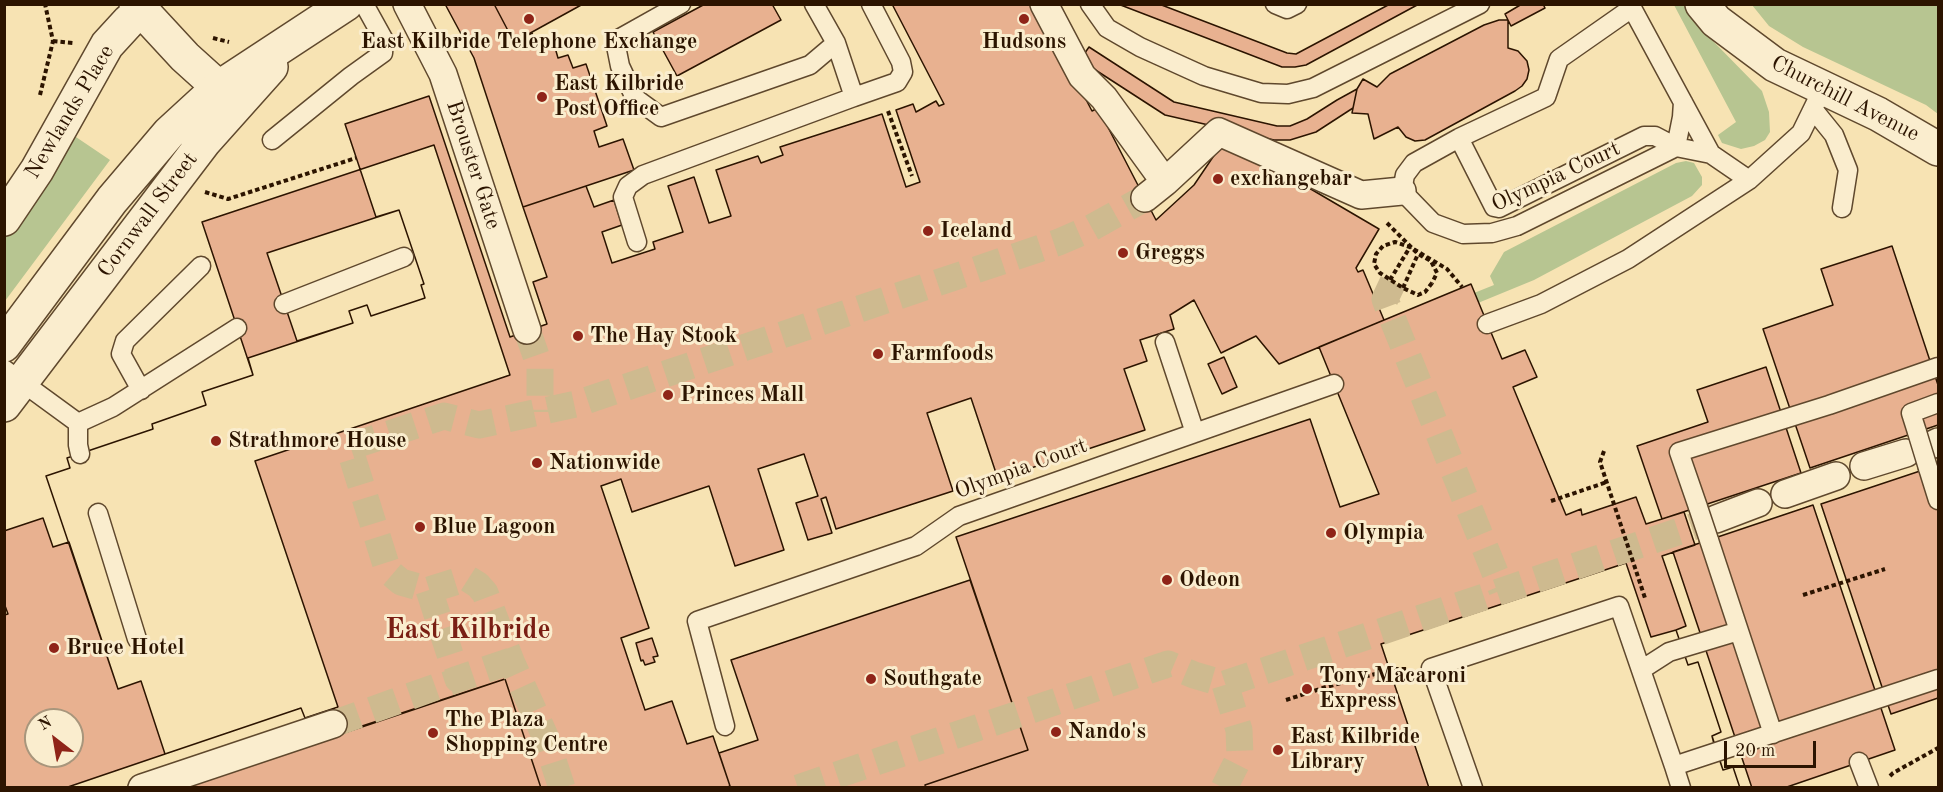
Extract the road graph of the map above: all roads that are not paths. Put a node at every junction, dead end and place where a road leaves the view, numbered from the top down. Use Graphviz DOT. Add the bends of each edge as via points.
graph roads {
  1 [pos="346,4"];
  2 [pos="364,4"];
  3 [pos="407,4"];
  4 [pos="681,4"];
  5 [pos="814,4"];
  6 [pos="871,4"];
  7 [pos="1044,4"];
  8 [pos="1090,4"];
  9 [pos="1275,4"];
  10 [pos="1298,4"];
  11 [pos="1480,4"];
  12 [pos="1702,4"];
  13 [pos="1733,4"];
  14 [pos="139,7"];
  15 [pos="836,43"];
  16 [pos="1753,50"];
  17 [pos="227,96"];
  18 [pos="854,97"];
  19 [pos="1818,98"];
  20 [pos="1683,102"];
  21 [pos="1459,138"];
  22 [pos="272,140"];
  23 [pos="1676,147"];
  24 [pos="1938,148"];
  25 [pos="1710,154"];
  26 [pos="1749,180"];
  27 [pos="1402,191"];
  28 [pos="1842,208"];
  29 [pos="4,219"];
  30 [pos="637,242"];
  31 [pos="404,257"];
  32 [pos="201,266"];
  33 [pos="285,304"];
  34 [pos="1487,324"];
  35 [pos="237,328"];
  36 [pos="527,330"];
  37 [pos="1165,342"];
  38 [pos="4,345"];
  39 [pos="1936,368"];
  40 [pos="1334,384"];
  41 [pos="10,385"];
  42 [pos="141,390"];
  43 [pos="1938,403"];
  44 [pos="78,423"];
  45 [pos="1196,433"];
  46 [pos="1925,448"];
  47 [pos="81,454"];
  48 [pos="1864,466"];
  49 [pos="1836,476"];
  50 [pos="1785,494"];
  51 [pos="1938,500"];
  52 [pos="1758,504"];
  53 [pos="99,513"];
  54 [pos="1707,522"];
  55 [pos="1739,631"];
  56 [pos="136,639"];
  57 [pos="1641,670"];
  58 [pos="1938,679"];
  59 [pos="333,724"];
  60 [pos="725,726"];
  61 [pos="1773,734"];
  62 [pos="1859,762"];
  63 [pos="1674,766"];
  64 [pos="142,788"];
  65 [pos="1473,788"];
  66 [pos="1681,788"];
  67 [pos="1869,788"];
  1 -- 17 [label="street, Cornwall Street" via="302,33"];
  2 -- 22 [label="lane" via="384,40 383,53"];
  3 -- 36 [label="street, Brouster Gate" via="443,74"];
  4 -- 15 [label="lane" via="615,41 620,66 635,98 661,117 810,64"];
  5 -- 15 [label="lane"];
  6 -- 18 [label="lane" via="902,62 903,72 897,82"];
  7 -- 27 [label="street" via="1082,76 1104,98 1155,190 1219,132 1361,195"];
  8 -- 11 [label="lane" via="1107,28 1151,52 1204,76 1261,93 1288,94 1313,88"];
  9 -- 10 [label="lane" via="1287,9"];
  12 -- 16 [label="street, Churchill Avenue" via="1716,21"];
  13 -- 16 [label="street, Churchill Avenue"];
  14 -- 17 [label="street"];
  14 -- 29 [label="street, Newlands Place" via="107,45 37,170"];
  15 -- 18 [label="lane"];
  16 -- 19 [label="street, Churchill Avenue"];
  17 -- 38 [label="street, Cornwall Street" via="150,153"];
  17 -- 41 [label="street, Cornwall Street" via="173,181"];
  18 -- 30 [label="lane" via="643,175 628,186 623,197"];
  19 -- 24 [label="street, Churchill Avenue" via="1878,114"];
  19 -- 26 [label="lane" via="1801,133"];
  19 -- 28 [label="lane" via="1848,170"];
  20 -- 21 [label="lane" via="1632,8 1558,59 1546,98"];
  20 -- 23 [label="lane"];
  20 -- 25 [label="lane"];
  21 -- 23 [label="lane" via="1494,207 1498,208 1644,136 1655,136"];
  21 -- 27 [label="lane" via="1414,163 1405,175"];
  23 -- 25 [label="lane"];
  23 -- 27 [label="lane, Olympia Court" via="1518,226 1492,233 1463,234 1433,223"];
  25 -- 26 [label="lane"];
  26 -- 34 [label="lane" via="1628,259 1541,304"];
  31 -- 33 [label="lane"];
  32 -- 42 [label="lane" via="125,341 121,354"];
  35 -- 42 [label="lane"];
  37 -- 45 [label="lane"];
  39 -- 54 [label="lane" via="1679,452"];
  40 -- 45 [label="lane, Olympia Court"];
  41 -- 44 [label="lane"];
  42 -- 44 [label="lane"];
  43 -- 46 [label="lane" via="1911,413"];
  44 -- 47 [label="lane"];
  45 -- 60 [label="lane, Olympia Court" via="959,516 916,546 697,621"];
  46 -- 48 [label="street"];
  46 -- 51 [label="lane"];
  49 -- 50 [label="street"];
  52 -- 54 [label="street"];
  53 -- 56 [label="lane"];
  54 -- 55 [label="lane"];
  55 -- 57 [label="lane" via="1669,652"];
  55 -- 61 [label="lane"];
  57 -- 63 [label="lane"];
  57 -- 65 [label="lane" via="1619,606 1431,668"];
  58 -- 61 [label="lane"];
  59 -- 64 [label="street"];
  61 -- 63 [label="lane"];
  62 -- 67 [label="lane"];
  63 -- 66 [label="lane"];
}
